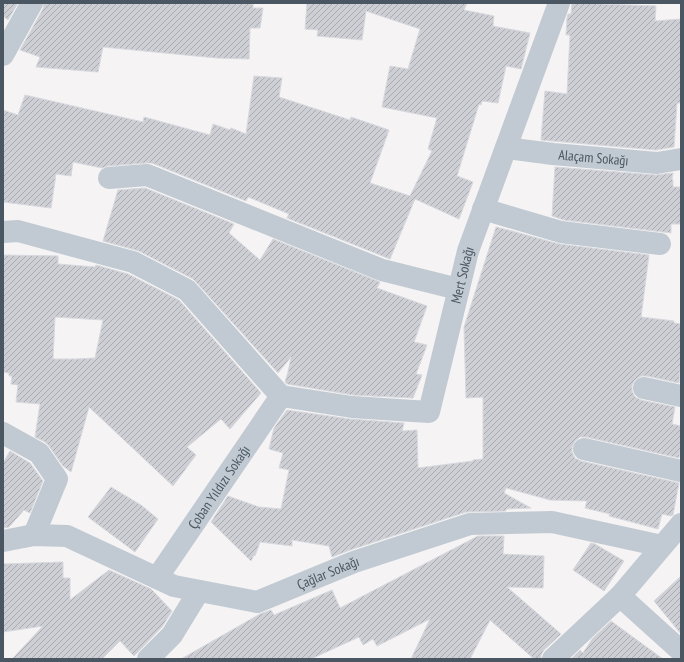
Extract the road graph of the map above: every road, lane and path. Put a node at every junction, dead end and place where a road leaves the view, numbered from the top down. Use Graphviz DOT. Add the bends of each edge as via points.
graph roads {
  1 [pos="32,3"];
  2 [pos="559,3"];
  3 [pos="3,54"];
  4 [pos="506,148"];
  5 [pos="681,159"];
  6 [pos="109,178"];
  7 [pos="483,210"];
  8 [pos="3,232"];
  9 [pos="660,244"];
  10 [pos="458,289"];
  11 [pos="644,388"];
  12 [pos="281,396"];
  13 [pos="681,396"];
  14 [pos="3,433"];
  15 [pos="584,449"];
  16 [pos="681,470"];
  17 [pos="681,524"];
  18 [pos="34,535"];
  19 [pos="3,541"];
  20 [pos="662,546"];
  21 [pos="157,578"];
  22 [pos="199,591"];
  23 [pos="620,596"];
  24 [pos="681,652"];
  25 [pos="148,659"];
  26 [pos="553,659"];
  1 -- 3 [label="street"];
  2 -- 4 [label="street, Mert Sokağı"];
  4 -- 5 [label="street, Alaçam Sokağı" via="657,163"];
  4 -- 7 [label="street, Mert Sokağı"];
  6 -- 10 [label="street" via="147,175 382,270"];
  7 -- 9 [label="street" via="561,232"];
  7 -- 10 [label="street, Mert Sokağı"];
  8 -- 12 [label="street" via="18,231 133,262 187,290"];
  10 -- 12 [label="street, Mert Sokağı" via="429,412 352,407"];
  11 -- 13 [label="street"];
  12 -- 21 [label="street, Çoban Yıldızı Sokağı"];
  14 -- 18 [label="street" via="39,453 57,479"];
  15 -- 16 [label="street"];
  17 -- 20 [label="street"];
  18 -- 19 [label="street, Çağlar Sokağı"];
  18 -- 21 [label="street, Çağlar Sokağı" via="67,536"];
  20 -- 22 [label="street, Çağlar Sokağı" via="552,522 470,524 354,562 257,602"];
  20 -- 23 [label="street"];
  21 -- 22 [label="street, Çağlar Sokağı" via="174,586"];
  22 -- 25 [label="street" via="172,635"];
  23 -- 24 [label="street"];
  23 -- 26 [label="street"];
}
